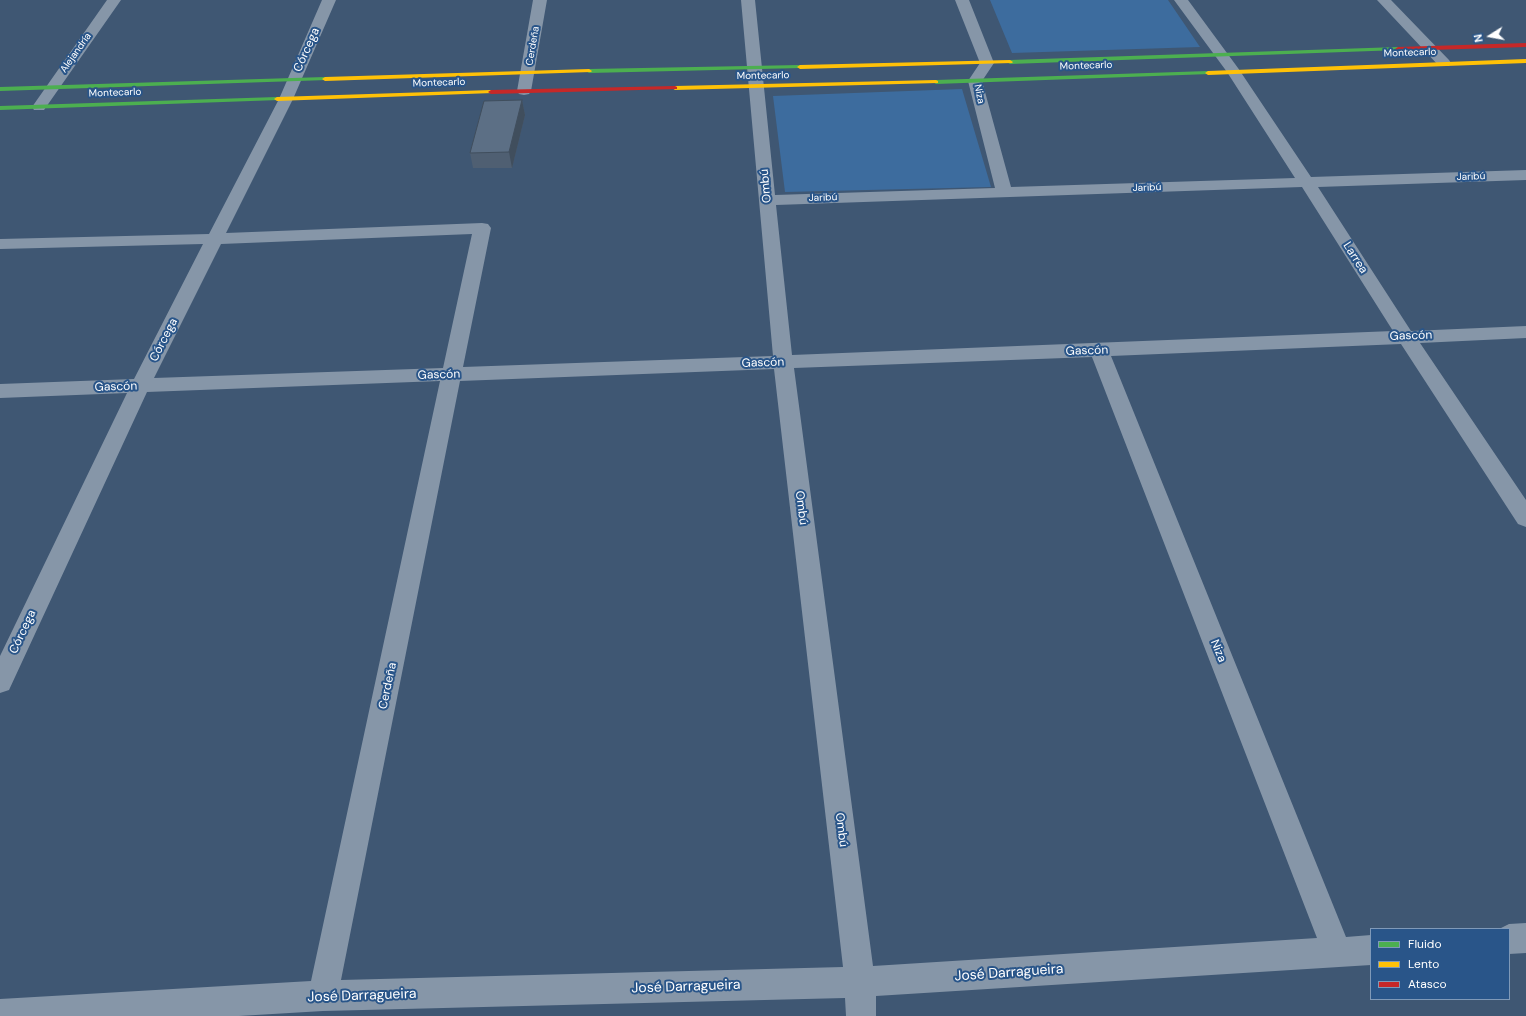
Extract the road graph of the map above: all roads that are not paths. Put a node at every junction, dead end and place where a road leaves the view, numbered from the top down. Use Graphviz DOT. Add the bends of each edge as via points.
graph roads {
  1 [pos="114,0"];
  2 [pos="329,0"];
  3 [pos="540,0"];
  4 [pos="748,0"];
  5 [pos="962,0"];
  6 [pos="1182,0"];
  7 [pos="1384,0"];
  8 [pos="1526,45"];
  9 [pos="1430,48"];
  10 [pos="1219,54"];
  11 [pos="1526,61"];
  12 [pos="987,63"];
  13 [pos="1444,63"];
  14 [pos="1233,71"];
  15 [pos="528,72"];
  16 [pos="756,77"];
  17 [pos="294,79"];
  18 [pos="975,81"];
  19 [pos="53,87"];
  20 [pos="0,89"];
  21 [pos="524,91"];
  22 [pos="286,100"];
  23 [pos="39,107"];
  24 [pos="0,108"];
  25 [pos="1526,175"];
  26 [pos="1307,183"];
  27 [pos="1004,192"];
  28 [pos="768,200"];
  29 [pos="215,239"];
  30 [pos="0,244"];
  31 [pos="1526,332"];
  32 [pos="1406,337"];
  33 [pos="1099,350"];
  34 [pos="783,362"];
  35 [pos="453,375"];
  36 [pos="140,386"];
  37 [pos="0,391"];
  38 [pos="1526,518"];
  39 [pos="0,682"];
  40 [pos="1526,938"];
  41 [pos="1510,939"];
  42 [pos="1370,950"];
  43 [pos="1337,952"];
  44 [pos="860,982"];
  45 [pos="323,996"];
  46 [pos="0,1014"];
  47 [pos="861,1016"];
  1 -- 19 [label="street, Alejandría"];
  2 -- 17 [label="street, Córcega"];
  3 -- 15 [label="street, Cerdeña"];
  4 -- 16 [label="street, Ombú"];
  5 -- 12 [label="street"];
  6 -- 10 [label="street, Larrea"];
  7 -- 9 [label="street"];
  8 -- 9 [label="main road, Montecarlo"];
  9 -- 10 [label="main road, Montecarlo"];
  9 -- 13 [label="street"];
  10 -- 12 [label="main road, Montecarlo"];
  10 -- 14 [label="street, Larrea"];
  11 -- 13 [label="main road, Montecarlo"];
  12 -- 16 [label="main road, Montecarlo"];
  12 -- 18 [label="street, Niza"];
  13 -- 14 [label="main road, Montecarlo"];
  14 -- 18 [label="main road, Montecarlo"];
  14 -- 26 [label="street, Larrea"];
  15 -- 16 [label="main road, Montecarlo"];
  15 -- 17 [label="main road, Montecarlo"];
  15 -- 21 [label="street, Cerdeña"];
  16 -- 18 [label="main road, Montecarlo"];
  16 -- 21 [label="main road, Montecarlo"];
  16 -- 28 [label="street, Ombú"];
  17 -- 19 [label="main road, Montecarlo"];
  17 -- 22 [label="street, Córcega"];
  18 -- 27 [label="street, Niza"];
  19 -- 20 [label="main road, Montecarlo"];
  19 -- 23 [label="street, Alejandría"];
  21 -- 22 [label="main road, Montecarlo"];
  22 -- 23 [label="main road, Montecarlo"];
  22 -- 29 [label="street, Córcega"];
  23 -- 24 [label="main road, Montecarlo"];
  25 -- 26 [label="street, Jaribú"];
  26 -- 27 [label="street, Jaribú"];
  26 -- 32 [label="street, Larrea"];
  27 -- 28 [label="street, Jaribú"];
  28 -- 34 [label="street, Ombú"];
  29 -- 30 [label="street"];
  29 -- 35 [label="street, Cerdeña" via="482,228"];
  29 -- 36 [label="street, Córcega"];
  31 -- 32 [label="street, Gascón"];
  32 -- 33 [label="street, Gascón"];
  32 -- 38 [label="street, Larrea"];
  33 -- 34 [label="street, Gascón"];
  33 -- 43 [label="street, Niza"];
  34 -- 35 [label="street, Gascón"];
  34 -- 44 [label="street, Ombú"];
  35 -- 36 [label="street, Gascón"];
  35 -- 45 [label="street, Cerdeña"];
  36 -- 37 [label="street, Gascón"];
  36 -- 39 [label="street, Córcega"];
  40 -- 41 [label="street"];
  42 -- 43 [label="street, José Darragueira"];
  43 -- 44 [label="street, José Darragueira"];
  44 -- 45 [label="street, José Darragueira"];
  44 -- 47 [label="street, Ombú"];
  45 -- 46 [label="street, José Darragueira"];
}
